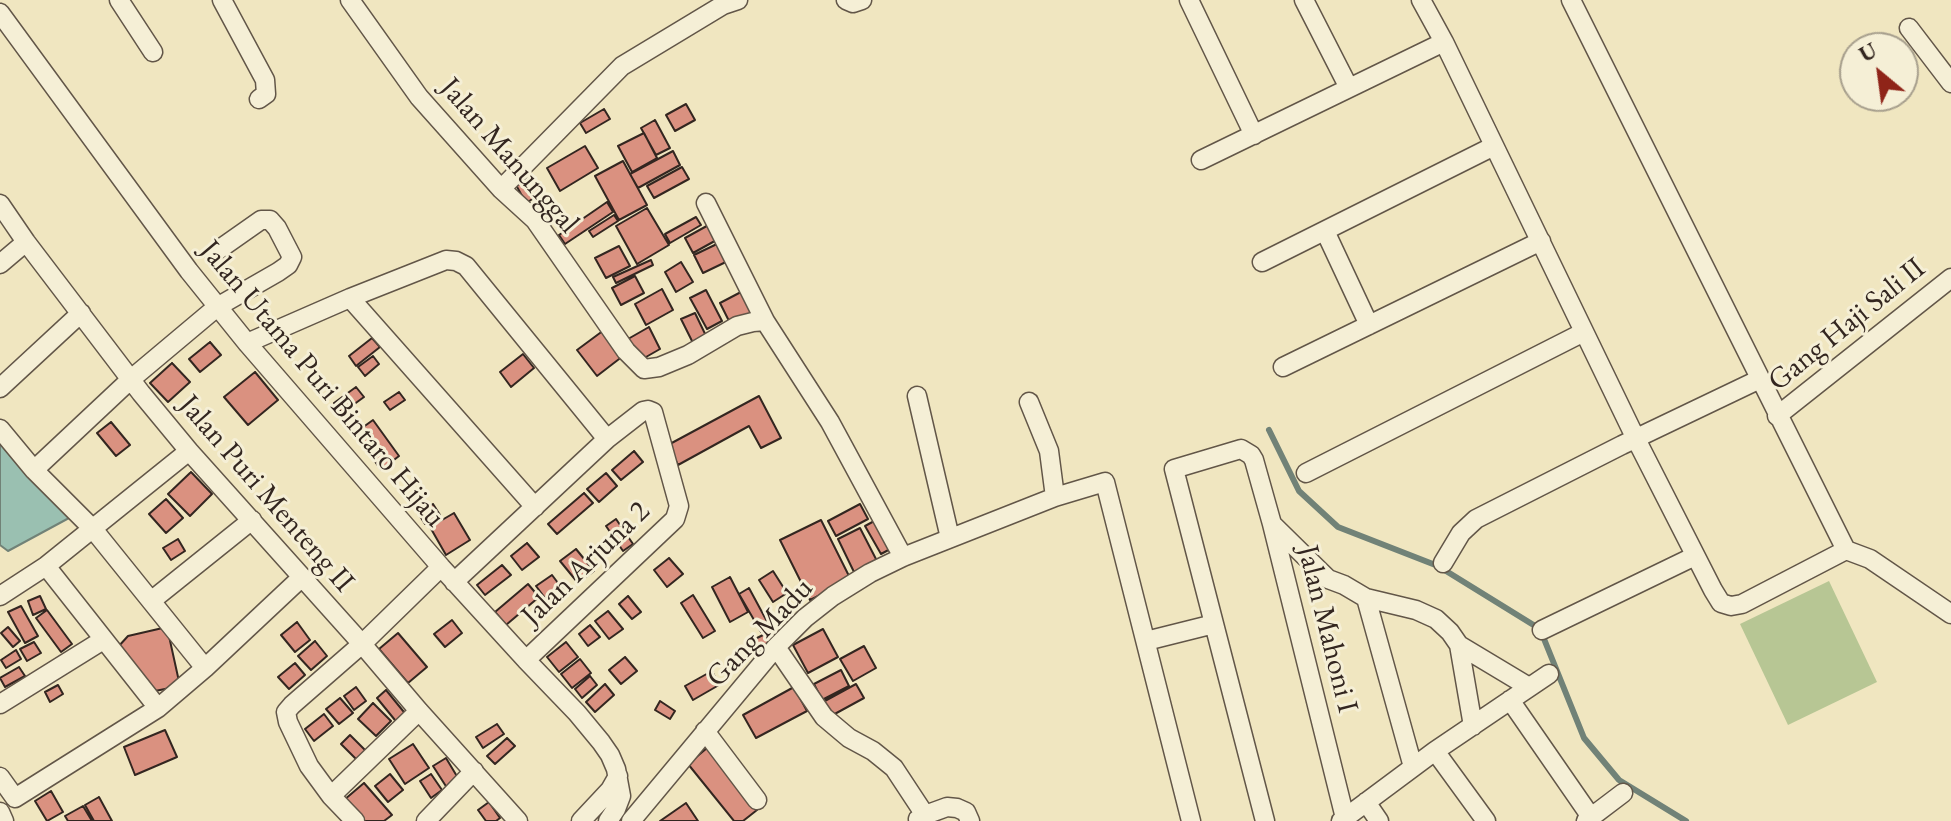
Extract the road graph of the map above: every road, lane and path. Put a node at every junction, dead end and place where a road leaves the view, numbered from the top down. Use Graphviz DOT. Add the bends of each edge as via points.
graph roads {
  1 [pos="119,0"];
  2 [pos="222,0"];
  3 [pos="350,0"];
  4 [pos="738,0"];
  5 [pos="846,0"];
  6 [pos="862,0"];
  7 [pos="1189,0"];
  8 [pos="1304,0"];
  9 [pos="1421,0"];
  10 [pos="1571,0"];
  11 [pos="0,13"];
  12 [pos="1909,28"];
  13 [pos="1444,42"];
  14 [pos="153,52"];
  15 [pos="1951,83"];
  16 [pos="1349,88"];
  17 [pos="259,99"];
  18 [pos="1254,135"];
  19 [pos="1494,146"];
  20 [pos="1201,160"];
  21 [pos="501,189"];
  22 [pos="706,203"];
  23 [pos="0,204"];
  24 [pos="1325,231"];
  25 [pos="1541,241"];
  26 [pos="26,242"];
  27 [pos="214,253"];
  28 [pos="1262,262"];
  29 [pos="0,264"];
  30 [pos="1951,278"];
  31 [pos="350,298"];
  32 [pos="217,307"];
  33 [pos="81,313"];
  34 [pos="765,321"];
  35 [pos="1369,325"];
  36 [pos="1584,332"];
  37 [pos="247,343"];
  38 [pos="1283,367"];
  39 [pos="1760,379"];
  40 [pos="130,380"];
  41 [pos="0,388"];
  42 [pos="917,396"];
  43 [pos="1029,402"];
  44 [pos="1777,416"];
  45 [pos="0,429"];
  46 [pos="607,439"];
  47 [pos="1636,439"];
  48 [pos="189,451"];
  49 [pos="34,470"];
  50 [pos="1306,473"];
  51 [pos="1055,497"];
  52 [pos="535,507"];
  53 [pos="252,520"];
  54 [pos="1272,524"];
  55 [pos="93,529"];
  56 [pos="950,538"];
  57 [pos="1846,550"];
  58 [pos="1695,556"];
  59 [pos="903,557"];
  60 [pos="1443,563"];
  61 [pos="46,566"];
  62 [pos="441,567"];
  63 [pos="302,577"];
  64 [pos="454,582"];
  65 [pos="0,596"];
  66 [pos="1366,598"];
  67 [pos="151,601"];
  68 [pos="1951,614"];
  69 [pos="1214,624"];
  70 [pos="1542,630"];
  71 [pos="103,640"];
  72 [pos="1146,641"];
  73 [pos="362,644"];
  74 [pos="1459,645"];
  75 [pos="776,647"];
  76 [pos="526,660"];
  77 [pos="205,668"];
  78 [pos="1549,674"];
  79 [pos="1529,687"];
  80 [pos="1510,700"];
  81 [pos="0,704"];
  82 [pos="158,708"];
  83 [pos="419,711"];
  84 [pos="1473,726"];
  85 [pos="705,731"];
  86 [pos="1435,751"];
  87 [pos="1413,767"];
  88 [pos="474,771"];
  89 [pos="618,776"];
  90 [pos="0,777"];
  91 [pos="1623,793"];
  92 [pos="331,796"];
  93 [pos="757,800"];
  94 [pos="1366,802"];
  95 [pos="0,812"];
  96 [pos="920,818"];
  97 [pos="1588,819"];
  98 [pos="1343,820"];
  99 [pos="4,821"];
  100 [pos="355,821"];
  101 [pos="426,821"];
  102 [pos="518,821"];
  103 [pos="581,821"];
  104 [pos="608,821"];
  105 [pos="631,821"];
  106 [pos="970,821"];
  107 [pos="1191,821"];
  108 [pos="1265,821"];
  109 [pos="1379,821"];
  110 [pos="1486,821"];
  1 -- 14 [label="street"];
  2 -- 17 [label="street" via="265,80 266,94"];
  3 -- 21 [label="street, Jalan Manunggal" via="419,97"];
  4 -- 21 [label="street" via="622,66"];
  5 -- 6 [label="street"];
  7 -- 18 [label="street"];
  8 -- 16 [label="street"];
  9 -- 13 [label="street"];
  10 -- 39 [label="street"];
  11 -- 32 [label="street, Jalan Utama Puri Bintaro Hijau"];
  12 -- 15 [label="street"];
  13 -- 16 [label="street"];
  13 -- 19 [label="street"];
  16 -- 18 [label="street"];
  18 -- 20 [label="street"];
  19 -- 24 [label="street"];
  19 -- 25 [label="street"];
  21 -- 34 [label="street, Jalan Manunggal" via="535,220 644,369 688,355 737,326"];
  22 -- 34 [label="street"];
  23 -- 26 [label="street, Jalan Puri Menteng II"];
  24 -- 28 [label="street"];
  24 -- 35 [label="street"];
  25 -- 35 [label="street"];
  25 -- 36 [label="street"];
  26 -- 29 [label="street"];
  26 -- 33 [label="street, Jalan Puri Menteng II"];
  27 -- 32 [label="street" via="261,220 270,220 292,257 278,272"];
  30 -- 44 [label="street, Gang Haji Sali II"];
  31 -- 37 [label="street"];
  31 -- 46 [label="street" via="446,260 466,266"];
  31 -- 52 [label="street"];
  32 -- 37 [label="street, Jalan Utama Puri Bintaro Hijau"];
  32 -- 40 [label="street"];
  33 -- 40 [label="street, Jalan Puri Menteng II"];
  33 -- 41 [label="street"];
  34 -- 59 [label="street" via="830,422"];
  35 -- 38 [label="street"];
  36 -- 47 [label="street"];
  36 -- 50 [label="street"];
  37 -- 62 [label="street, Jalan Utama Puri Bintaro Hijau"];
  39 -- 44 [label="street"];
  39 -- 47 [label="street"];
  40 -- 48 [label="street, Jalan Puri Menteng II"];
  40 -- 49 [label="street"];
  42 -- 56 [label="street"];
  43 -- 51 [label="street" via="1049,451"];
  44 -- 57 [label="street"];
  45 -- 49 [label="street"];
  46 -- 52 [label="street"];
  46 -- 76 [label="street, Jalan Arjuna 2" via="643,411 653,412 679,506 675,519"];
  47 -- 58 [label="street"];
  47 -- 60 [label="street" via="1476,519"];
  48 -- 53 [label="street, Jalan Puri Menteng II"];
  48 -- 55 [label="street"];
  49 -- 55 [label="street"];
  51 -- 56 [label="street, Gang Madu"];
  51 -- 72 [label="street, Gang Madu" via="1105,482"];
  52 -- 64 [label="street"];
  53 -- 63 [label="street, Jalan Puri Menteng II"];
  53 -- 67 [label="street"];
  54 -- 66 [label="street" via="1328,579"];
  54 -- 69 [label="street, Jalan Mahoni I" via="1251,455 1241,449 1174,469"];
  54 -- 98 [label="street, Jalan Mahoni I"];
  55 -- 61 [label="street"];
  55 -- 67 [label="street"];
  56 -- 59 [label="street, Gang Madu"];
  57 -- 58 [label="street" via="1731,606 1721,603"];
  57 -- 68 [label="street" via="1870,559"];
  58 -- 70 [label="street"];
  59 -- 75 [label="street, Gang Madu" via="833,596"];
  61 -- 65 [label="street"];
  61 -- 71 [label="street"];
  62 -- 64 [label="street, Jalan Utama Puri Bintaro Hijau"];
  62 -- 73 [label="street"];
  63 -- 73 [label="street, Jalan Puri Menteng II"];
  63 -- 77 [label="street"];
  64 -- 76 [label="street, Jalan Utama Puri Bintaro Hijau"];
  66 -- 74 [label="street" via="1436,619"];
  66 -- 87 [label="street"];
  67 -- 77 [label="street"];
  69 -- 72 [label="street"];
  69 -- 108 [label="street"];
  71 -- 81 [label="street"];
  71 -- 82 [label="street"];
  72 -- 107 [label="street"];
  73 -- 83 [label="street, Jalan Puri Menteng II"];
  73 -- 92 [label="street" via="286,712 309,766"];
  74 -- 79 [label="street"];
  74 -- 84 [label="street"];
  75 -- 85 [label="street, Gang Madu"];
  75 -- 96 [label="street" via="824,717 894,768"];
  76 -- 89 [label="street, Jalan Utama Puri Bintaro Hijau" via="590,728"];
  77 -- 82 [label="street"];
  78 -- 79 [label="street"];
  79 -- 80 [label="street"];
  80 -- 84 [label="street"];
  80 -- 97 [label="street"];
  82 -- 90 [label="street" via="15,798"];
  83 -- 88 [label="street, Jalan Puri Menteng II"];
  83 -- 92 [label="street"];
  84 -- 86 [label="street"];
  85 -- 93 [label="street"];
  85 -- 105 [label="street, Gang Madu"];
  86 -- 87 [label="street"];
  86 -- 110 [label="street"];
  87 -- 94 [label="street"];
  88 -- 101 [label="street"];
  88 -- 102 [label="street, Jalan Puri Menteng II"];
  89 -- 103 [label="street"];
  89 -- 104 [label="street" via="621,796"];
  91 -- 97 [label="street"];
  92 -- 100 [label="street"];
  94 -- 98 [label="street"];
  94 -- 109 [label="street"];
  95 -- 99 [label="street"];
  96 -- 106 [label="street" via="947,807 966,812"];
}
